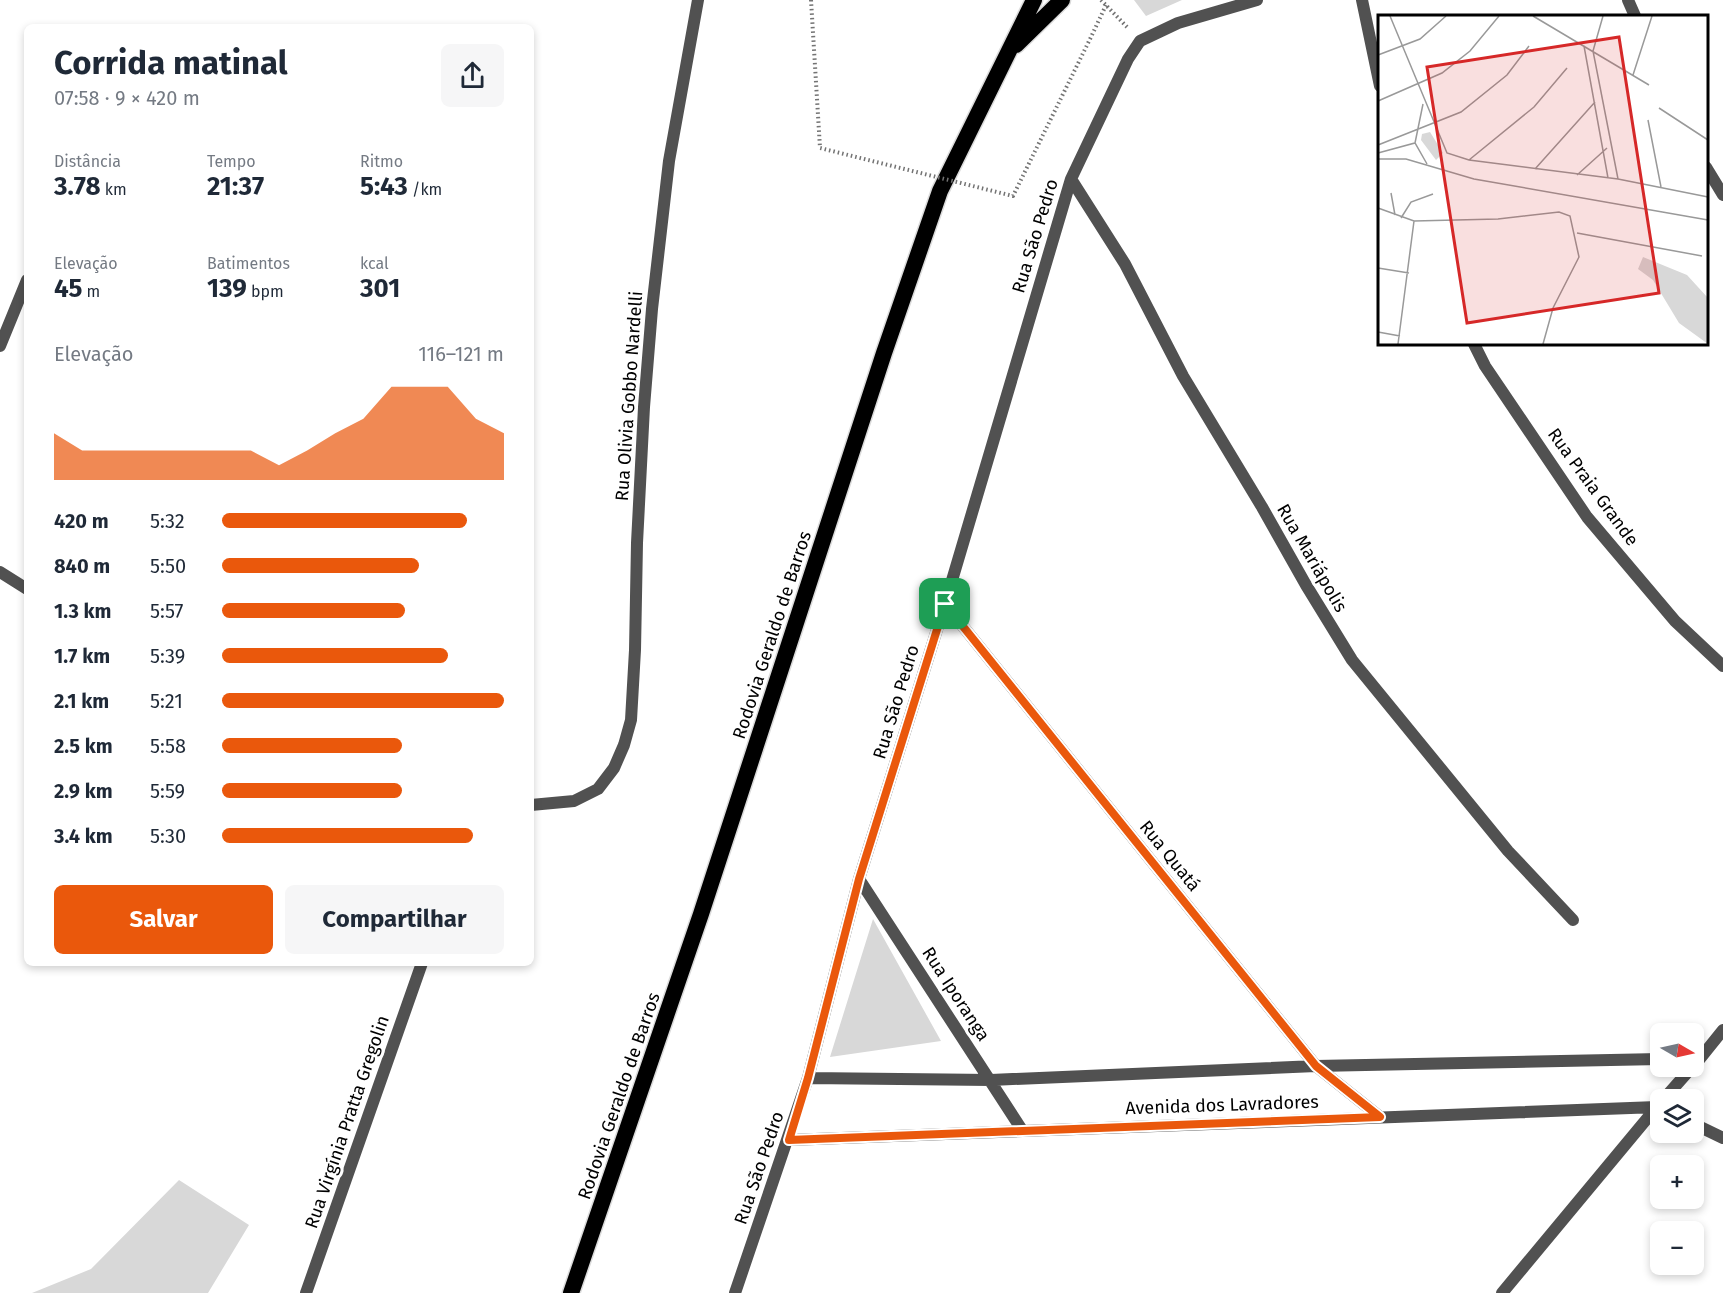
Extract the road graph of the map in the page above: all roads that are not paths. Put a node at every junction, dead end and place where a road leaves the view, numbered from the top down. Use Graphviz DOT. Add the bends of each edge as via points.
graph roads {
  1 [pos="698,0"];
  2 [pos="1034,0"];
  3 [pos="1062,0"];
  4 [pos="1257,0"];
  5 [pos="1362,0"];
  6 [pos="1628,0"];
  7 [pos="1635,15"];
  8 [pos="1005,57"];
  9 [pos="1378,76"];
  10 [pos="1708,169"];
  11 [pos="1071,179"];
  12 [pos="1723,195"];
  13 [pos="24,287"];
  14 [pos="1474,345"];
  15 [pos="0,346"];
  16 [pos="0,572"];
  17 [pos="24,587"];
  18 [pos="945,604"];
  19 [pos="1723,666"];
  20 [pos="534,806"];
  21 [pos="859,879"];
  22 [pos="1573,920"];
  23 [pos="421,966"];
  24 [pos="1723,1030"];
  25 [pos="1704,1052"];
  26 [pos="1650,1059"];
  27 [pos="1316,1066"];
  28 [pos="1682,1077"];
  29 [pos="808,1078"];
  30 [pos="991,1080"];
  31 [pos="1672,1089"];
  32 [pos="1650,1104"];
  33 [pos="1650,1116"];
  34 [pos="1380,1117"];
  35 [pos="1704,1129"];
  36 [pos="1022,1131"];
  37 [pos="1723,1138"];
  38 [pos="789,1140"];
  39 [pos="306,1293"];
  40 [pos="572,1293"];
  41 [pos="735,1293"];
  42 [pos="1502,1293"];
  1 -- 20 [label="street, Rua Olivia Gobbo Nardelli" via="669,161 652,309 637,543 631,720 614,768 598,789 574,801"];
  2 -- 8 [label="highway, Rodovia Geraldo de Barros"];
  3 -- 8 [label="highway"];
  4 -- 11 [label="street, Rua São Pedro" via="1178,23 1140,41"];
  5 -- 9 [label="street"];
  6 -- 7 [label="street"];
  8 -- 40 [label="highway, Rodovia Geraldo de Barros" via="940,191"];
  10 -- 12 [label="street"];
  11 -- 18 [label="street, Rua São Pedro"];
  11 -- 22 [label="street, Rua Mariápolis" via="1125,264 1183,376 1352,660 1508,851"];
  13 -- 15 [label="street"];
  14 -- 19 [label="street, Rua Praia Grande" via="1587,517 1675,621"];
  16 -- 17 [label="street"];
  18 -- 21 [label="street, Rua São Pedro"];
  18 -- 27 [label="street, Rua Quatá"];
  21 -- 29 [label="street, Rua São Pedro"];
  21 -- 30 [label="street, Rua Iporanga"];
  23 -- 39 [label="street, Rua Virgínia Pratta Gregolin"];
  24 -- 25 [label="street"];
  26 -- 27 [label="street, Avenida dos Lavradores"];
  27 -- 30 [label="street, Avenida dos Lavradores"];
  27 -- 34 [label="street, Rua Quatá"];
  28 -- 31 [label="street"];
  29 -- 30 [label="street, Avenida dos Lavradores"];
  29 -- 38 [label="street, Rua São Pedro"];
  30 -- 36 [label="street, Rua Iporanga"];
  32 -- 34 [label="street, Avenida dos Lavradores"];
  33 -- 42 [label="street"];
  34 -- 36 [label="street, Avenida dos Lavradores"];
  35 -- 37 [label="street"];
  36 -- 38 [label="street, Avenida dos Lavradores"];
  38 -- 41 [label="street, Rua São Pedro"];
}
